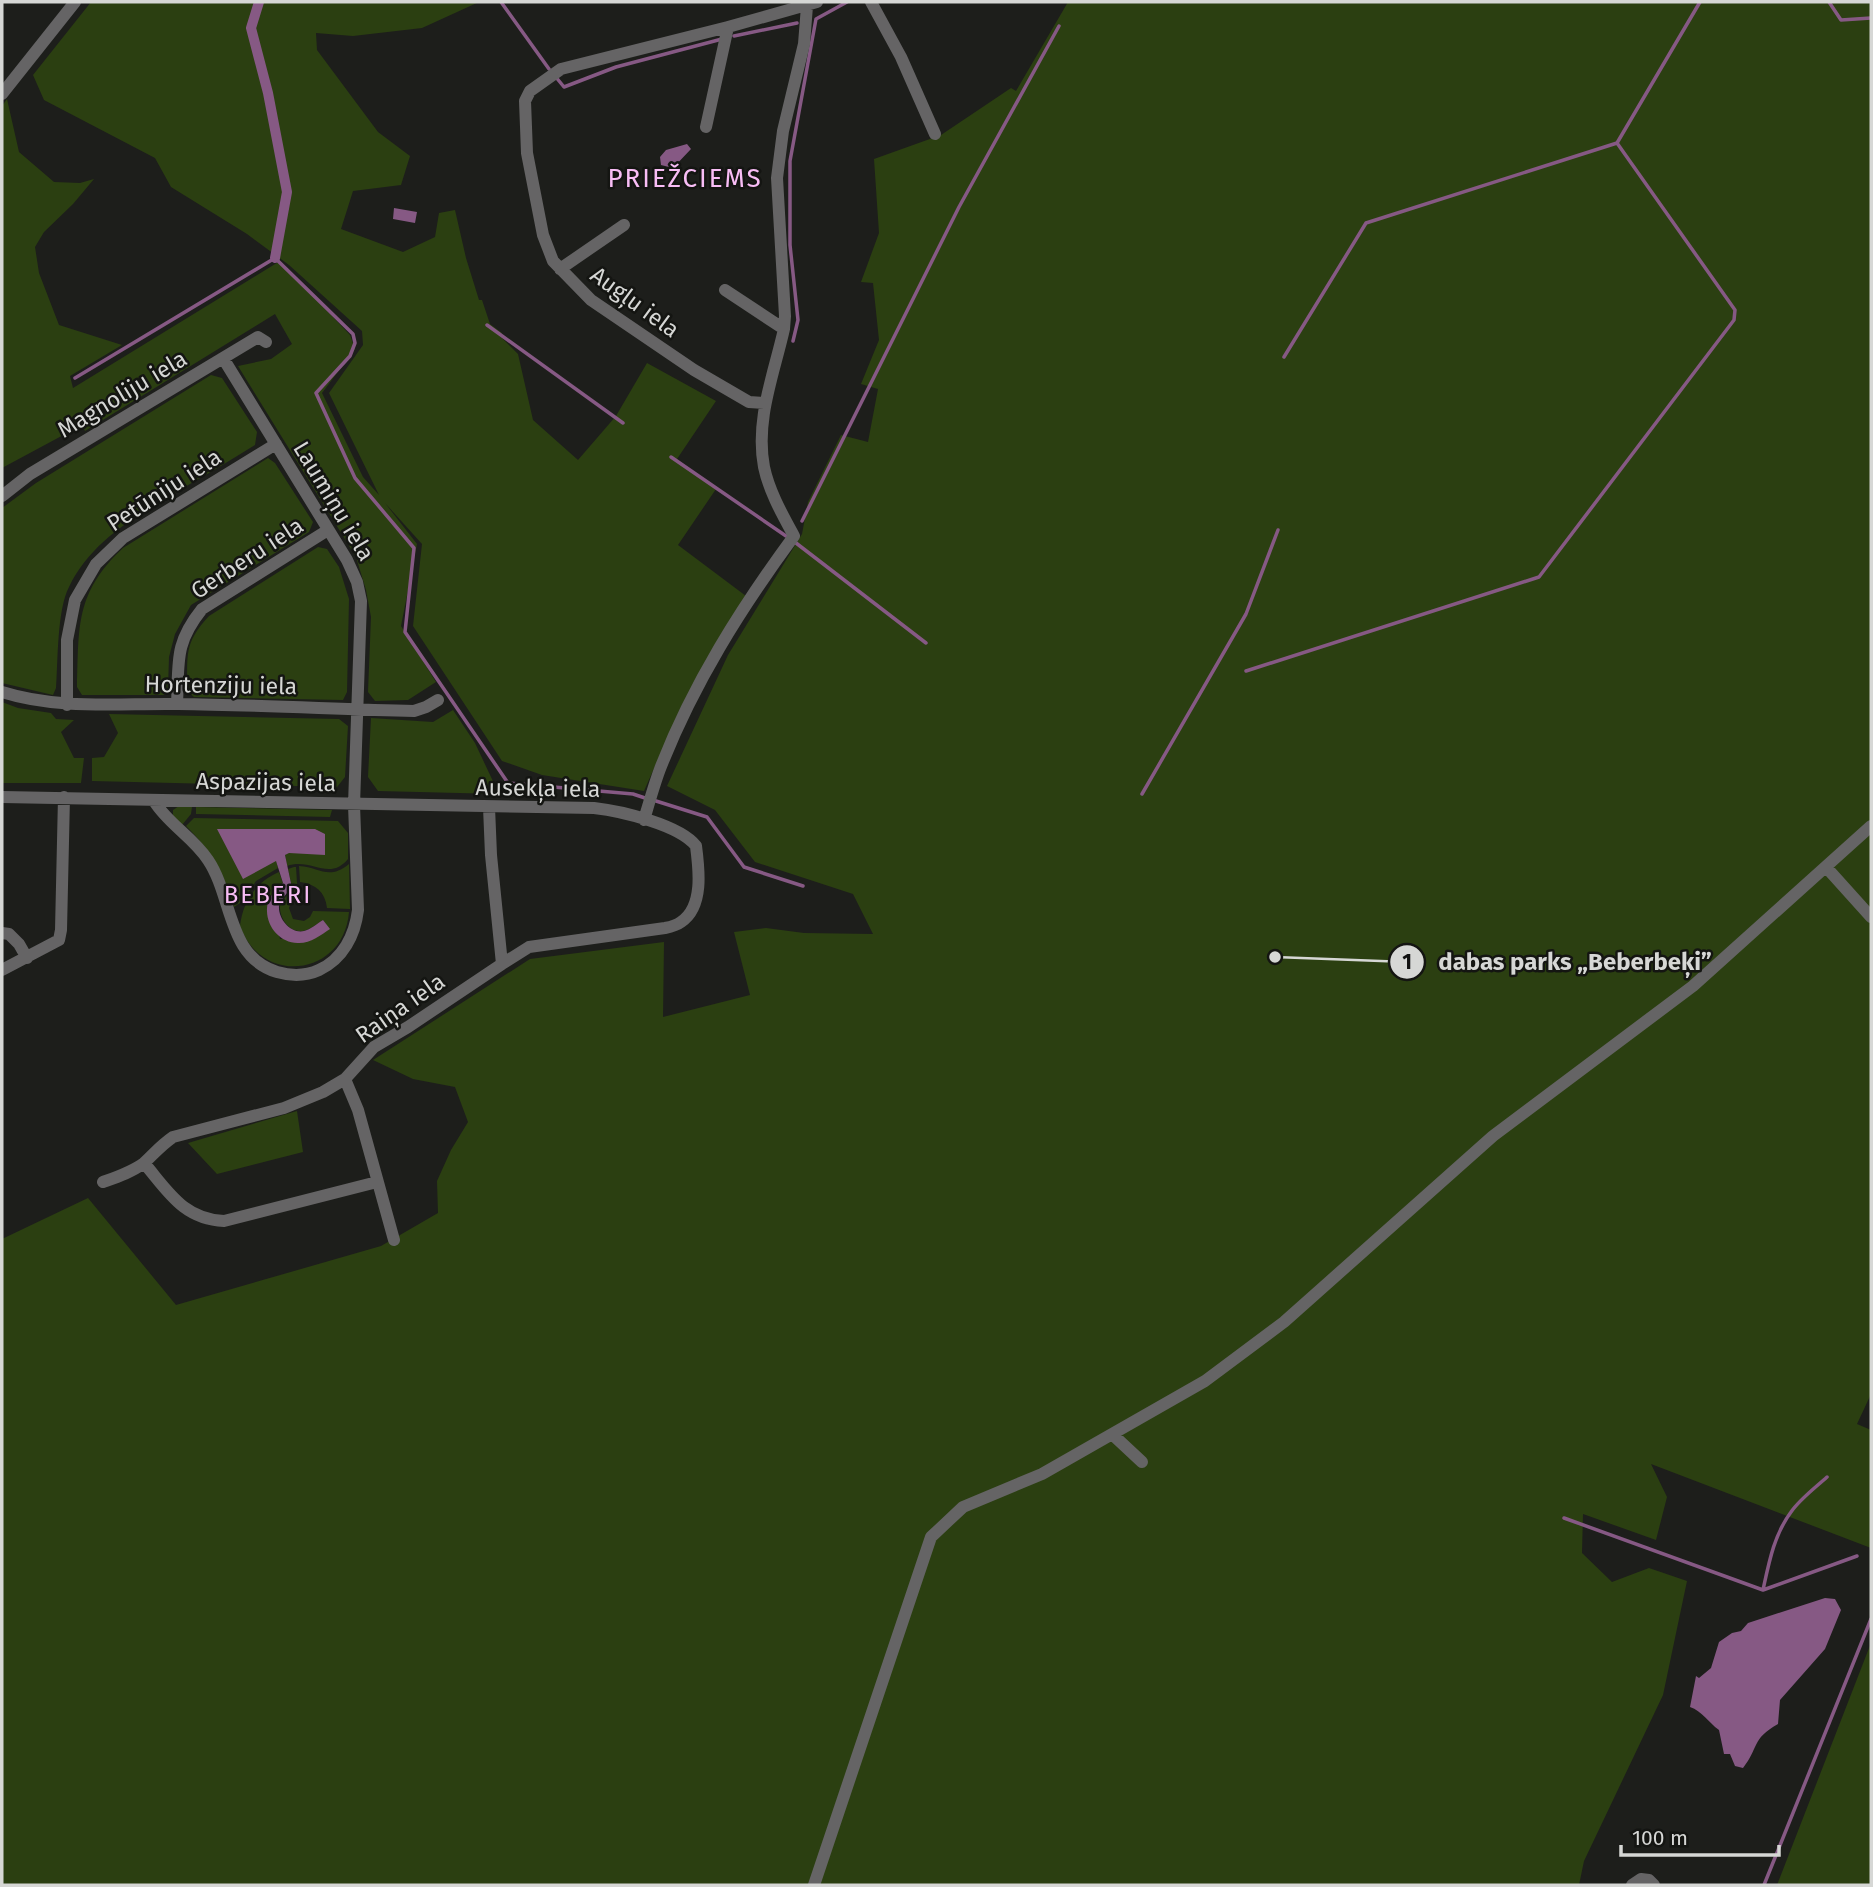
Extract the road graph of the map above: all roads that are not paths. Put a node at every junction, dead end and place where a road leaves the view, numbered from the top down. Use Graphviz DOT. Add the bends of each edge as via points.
graph roads {
  1 [pos="75,2"];
  2 [pos="871,2"];
  3 [pos="812,4"];
  4 [pos="728,27"];
  5 [pos="2,94"];
  6 [pos="706,127"];
  7 [pos="935,134"];
  8 [pos="624,225"];
  9 [pos="559,269"];
  10 [pos="725,290"];
  11 [pos="784,329"];
  12 [pos="266,342"];
  13 [pos="223,358"];
  14 [pos="765,403"];
  15 [pos="276,444"];
  16 [pos="2,496"];
  17 [pos="328,530"];
  18 [pos="2,692"];
  19 [pos="438,700"];
  20 [pos="177,704"];
  21 [pos="67,705"];
  22 [pos="357,710"];
  23 [pos="2,797"];
  24 [pos="64,797"];
  25 [pos="155,800"];
  26 [pos="354,805"];
  27 [pos="489,807"];
  28 [pos="644,820"];
  29 [pos="1871,826"];
  30 [pos="1826,867"];
  31 [pos="1871,917"];
  32 [pos="2,933"];
  33 [pos="27,958"];
  34 [pos="502,964"];
  35 [pos="2,970"];
  36 [pos="345,1079"];
  37 [pos="144,1163"];
  38 [pos="103,1182"];
  39 [pos="377,1182"];
  40 [pos="394,1240"];
  41 [pos="1112,1434"];
  42 [pos="1142,1462"];
  43 [pos="1648,1878"];
  44 [pos="814,1885"];
  45 [pos="1632,1885"];
  1 -- 5 [label="street"];
  2 -- 7 [label="street"];
  3 -- 4 [label="street"];
  3 -- 11 [label="street" via="777,178"];
  4 -- 6 [label="street"];
  4 -- 9 [label="street, Augļu iela" via="561,69 530,91 524,114 527,153 543,235"];
  8 -- 9 [label="street"];
  9 -- 14 [label="street, Augļu iela" via="591,300 682,362 749,402"];
  10 -- 11 [label="street"];
  11 -- 14 [label="street"];
  12 -- 13 [label="street, Magnoliju iela" via="258,337"];
  13 -- 15 [label="street, Laumiņu iela"];
  13 -- 16 [label="street, Magnoliju iela" via="30,474"];
  14 -- 28 [label="street" via="764,467 794,536 726,635 700,684 660,768"];
  15 -- 17 [label="street, Laumiņu iela"];
  15 -- 21 [label="street, Petūniju iela" via="123,538 96,564 75,600 67,640"];
  17 -- 20 [label="street, Gerberu iela" via="202,609 180,645"];
  17 -- 22 [label="street, Laumiņu iela" via="357,582 361,601"];
  18 -- 21 [label="street, Hortenziju iela"];
  19 -- 22 [label="street, Hortenziju iela" via="414,711"];
  20 -- 21 [label="street, Hortenziju iela"];
  20 -- 22 [label="street, Hortenziju iela"];
  22 -- 26 [label="street, Laumiņu iela"];
  23 -- 24 [label="street, Aspazijas iela"];
  24 -- 25 [label="street, Aspazijas iela"];
  24 -- 33 [label="street" via="59,940"];
  25 -- 26 [label="street, Aspazijas iela"];
  25 -- 26 [label="street, Aspazijas iela" via="165,817 208,860 241,946 268,970 295,975 330,963 356,927"];
  26 -- 27 [label="street, Ausekļa iela"];
  27 -- 28 [label="street, Ausekļa iela" via="594,808"];
  27 -- 34 [label="street"];
  28 -- 34 [label="street, Ausekļa iela" via="682,834 696,846 698,896 681,923 529,947"];
  29 -- 30 [label="street"];
  30 -- 31 [label="street"];
  30 -- 41 [label="street" via="1693,986 1493,1136 1284,1322 1205,1381"];
  32 -- 33 [label="street" via="9,933"];
  33 -- 35 [label="street"];
  34 -- 36 [label="street, Raiņa iela" via="374,1047"];
  36 -- 37 [label="street, Raiņa iela" via="284,1108 173,1137"];
  36 -- 39 [label="street"];
  37 -- 38 [label="street, Raiņa iela"];
  37 -- 39 [label="street" via="181,1207 210,1220 224,1221"];
  39 -- 40 [label="street"];
  41 -- 42 [label="street"];
  41 -- 44 [label="street" via="1042,1475 963,1507 931,1536"];
  43 -- 45 [label="street"];
}
